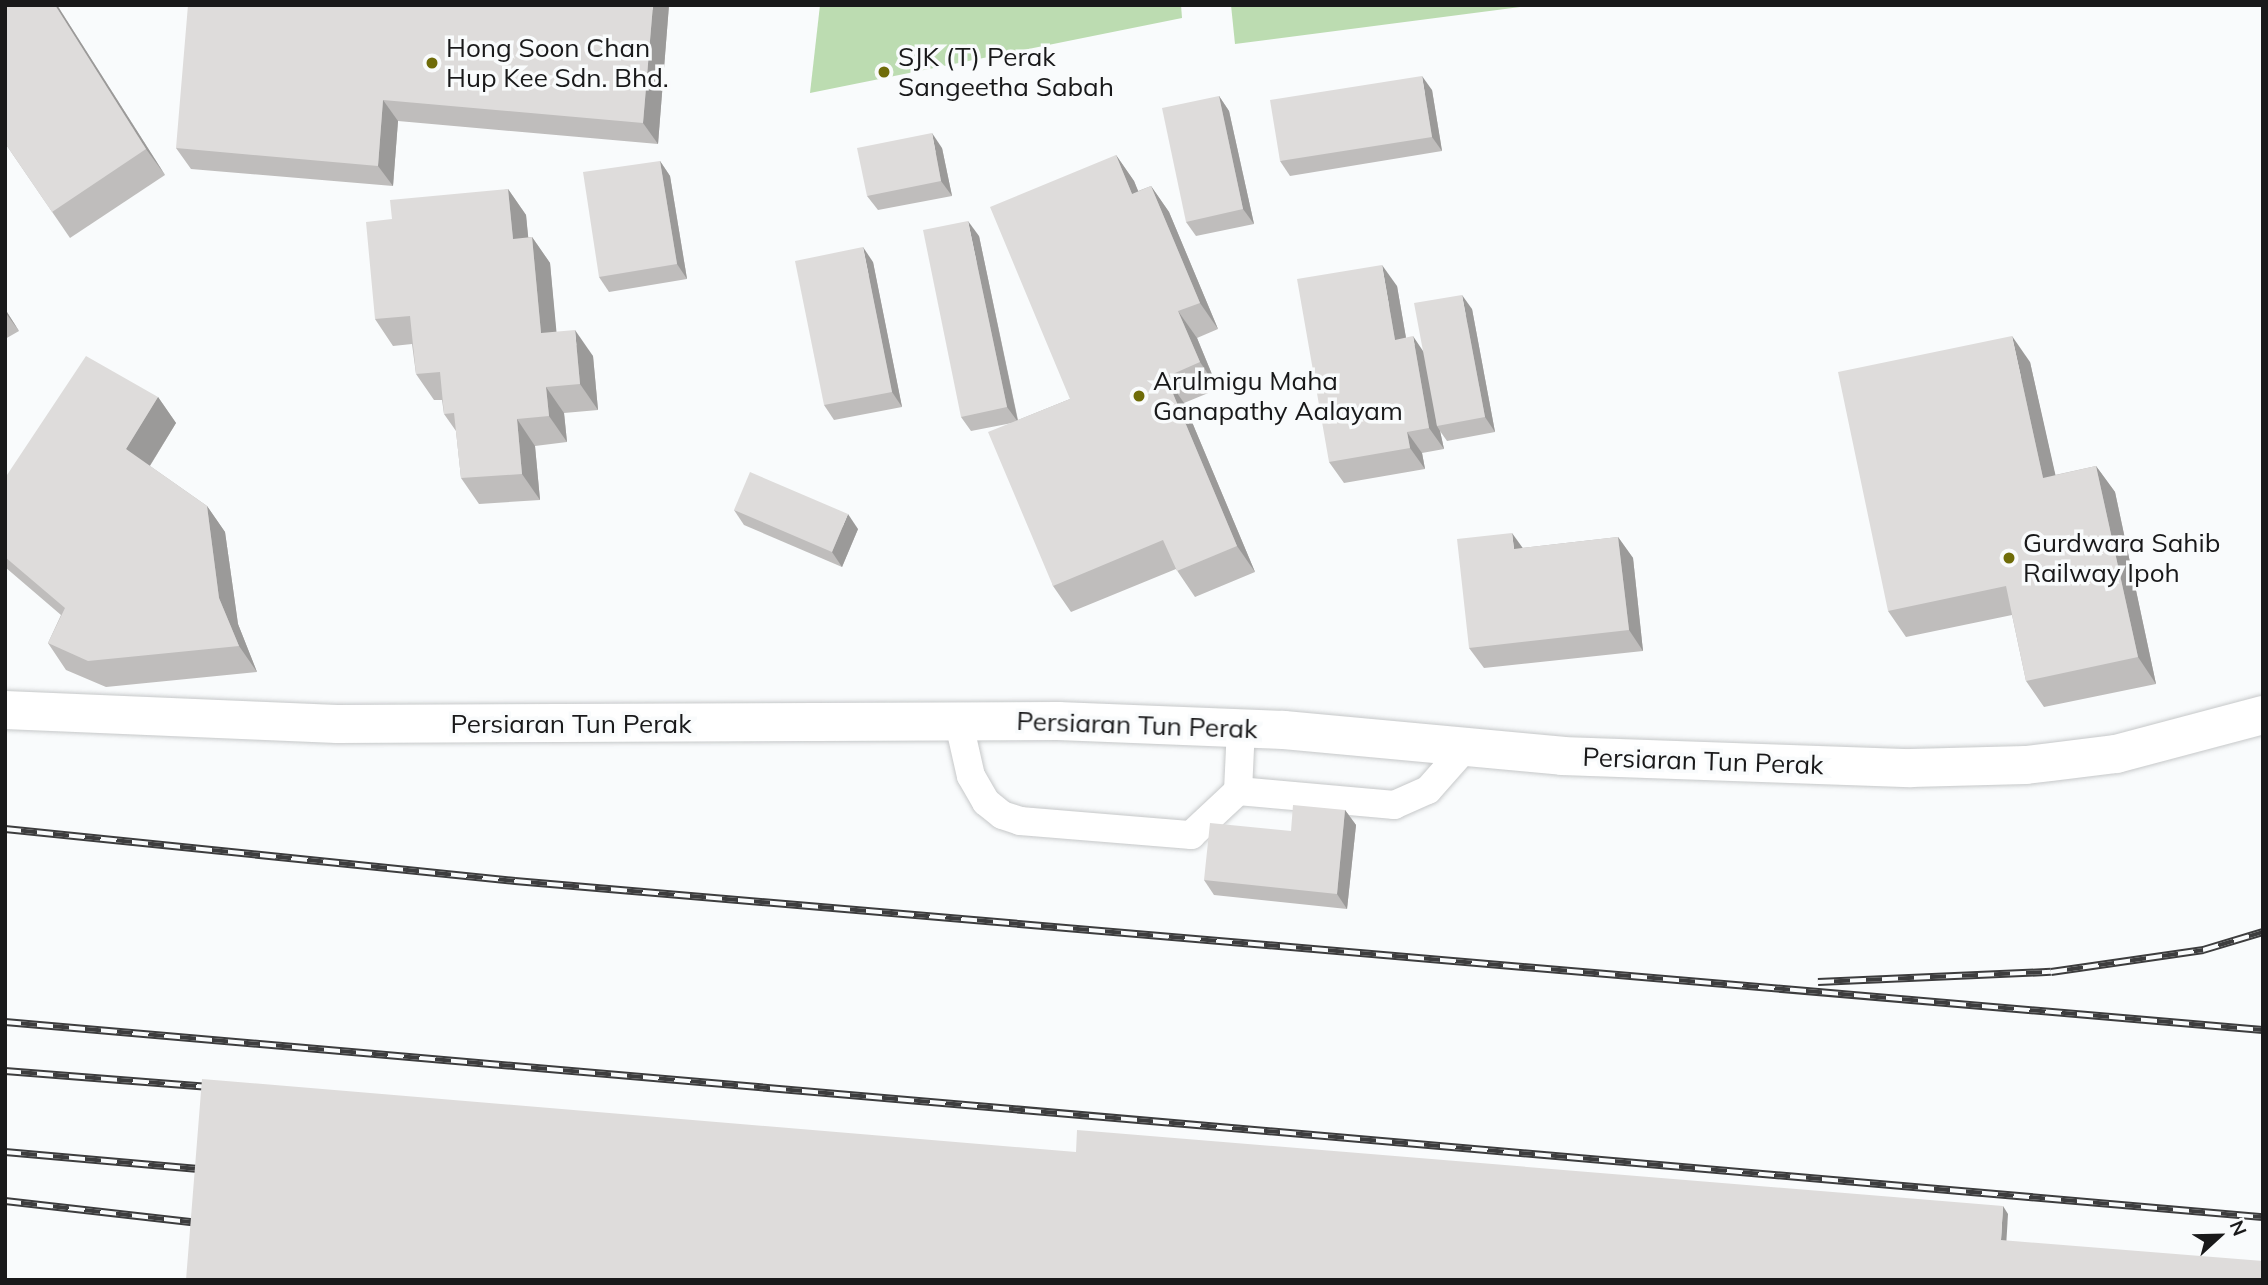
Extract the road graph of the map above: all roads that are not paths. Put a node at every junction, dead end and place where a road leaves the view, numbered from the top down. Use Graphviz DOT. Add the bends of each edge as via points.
graph roads {
  1 [pos="5,710"];
  2 [pos="2263,715"];
  3 [pos="958,719"];
  4 [pos="1241,729"];
  5 [pos="1466,747"];
  6 [pos="1238,791"];
  1 -- 3 [label="street, Persiaran Tun Perak" via="364,724 580,726"];
  2 -- 5 [label="street, Persiaran Tun Perak" via="2116,754 2026,765 1726,764"];
  3 -- 4 [label="street, Persiaran Tun Perak"];
  3 -- 6 [label="lane" via="971,776 981,793 1002,815 1020,821 1191,835"];
  4 -- 5 [label="street, Persiaran Tun Perak"];
  4 -- 6 [label="lane"];
  5 -- 6 [label="lane" via="1428,790 1394,805"];
}
